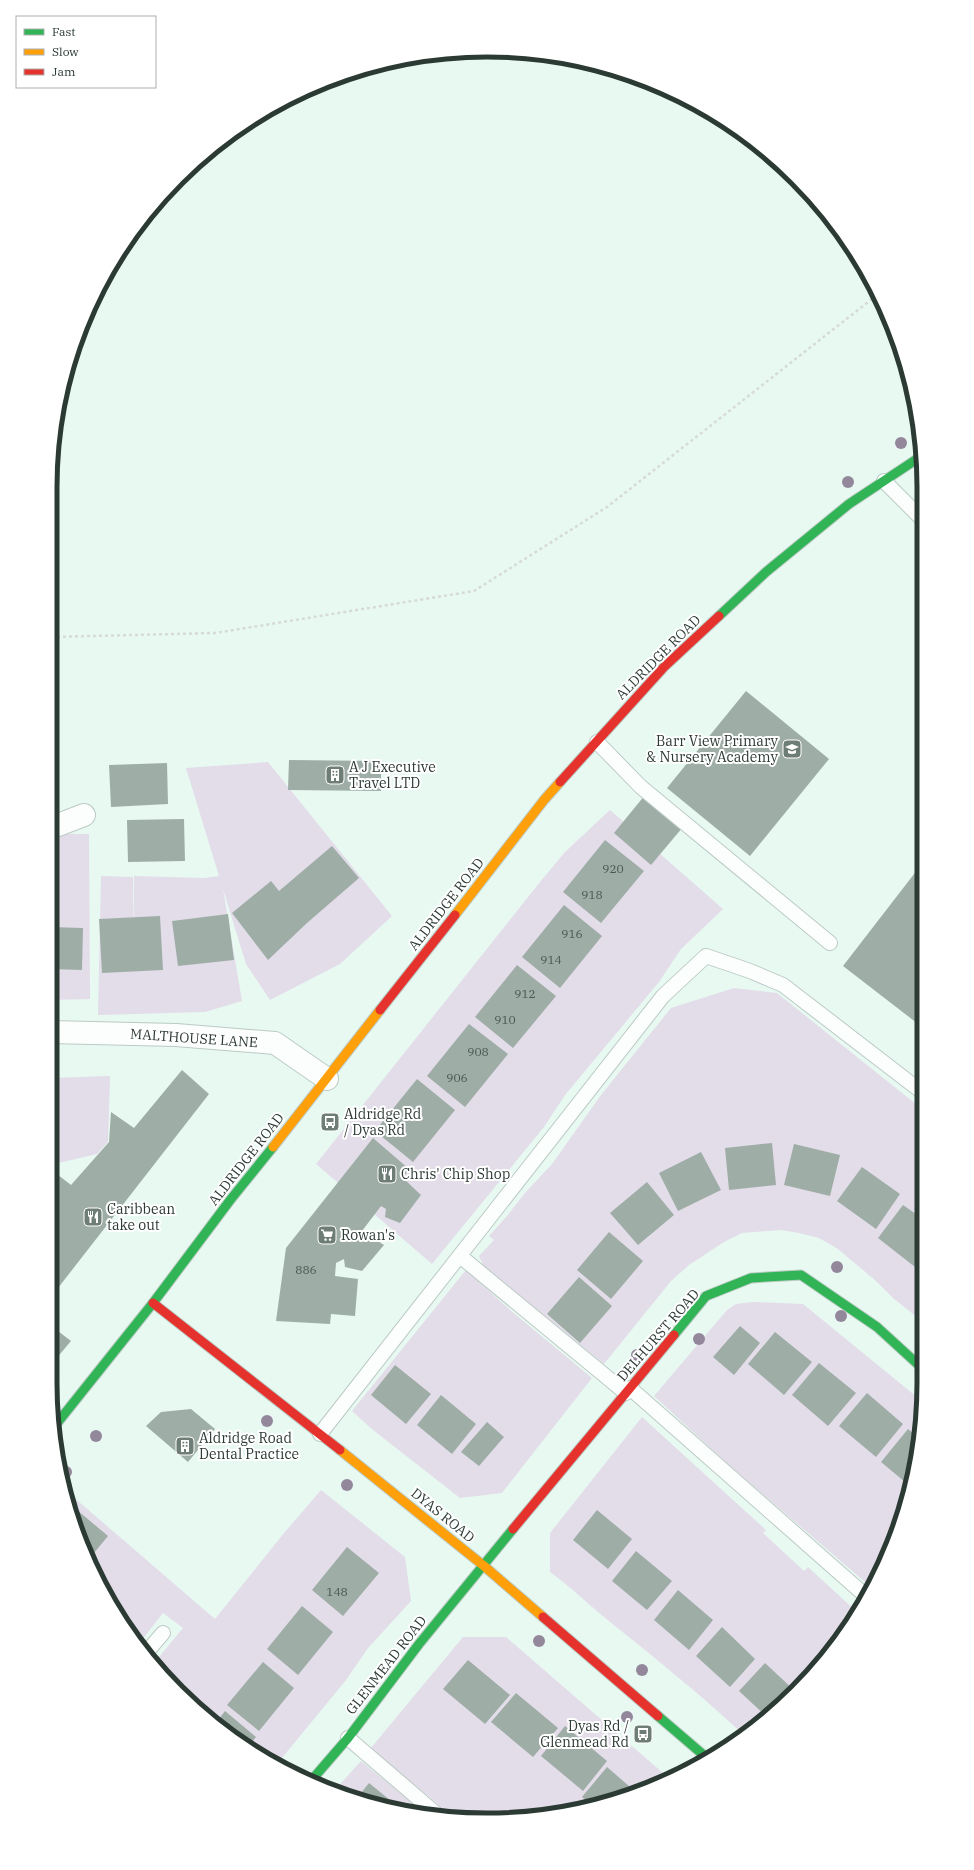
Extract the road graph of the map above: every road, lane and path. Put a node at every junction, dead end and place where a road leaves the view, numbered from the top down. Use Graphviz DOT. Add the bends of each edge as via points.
graph roads {
  1 [pos="873,297"];
  2 [pos="916,460"];
  3 [pos="884,481"];
  4 [pos="917,514"];
  5 [pos="57,637"];
  6 [pos="597,742"];
  7 [pos="84,815"];
  8 [pos="57,825"];
  9 [pos="830,943"];
  10 [pos="57,1032"];
  11 [pos="327,1079"];
  12 [pos="917,1088"];
  13 [pos="460,1256"];
  14 [pos="153,1303"];
  15 [pos="917,1364"];
  16 [pos="628,1390"];
  17 [pos="59,1420"];
  18 [pos="320,1434"];
  19 [pos="484,1566"];
  20 [pos="862,1593"];
  21 [pos="163,1633"];
  22 [pos="149,1649"];
  23 [pos="348,1738"];
  24 [pos="703,1754"];
  25 [pos="315,1777"];
  26 [pos="431,1809"];
  1 -- 5 [label="path" via="607,507 474,591 215,633"];
  2 -- 3 [label="street, ALDRIDGE ROAD"];
  3 -- 4 [label="lane"];
  3 -- 6 [label="street, ALDRIDGE ROAD" via="849,504 766,572 664,667"];
  6 -- 9 [label="lane" via="641,787"];
  6 -- 11 [label="street, ALDRIDGE ROAD" via="544,800"];
  7 -- 8 [label="street"];
  10 -- 11 [label="street, MALTHOUSE LANE" via="176,1035 275,1043"];
  11 -- 14 [label="street, ALDRIDGE ROAD" via="231,1199"];
  12 -- 13 [label="lane" via="783,985 706,956 663,996"];
  13 -- 16 [label="lane"];
  13 -- 18 [label="lane"];
  14 -- 17 [label="street, ALDRIDGE ROAD"];
  14 -- 18 [label="street, DYAS ROAD"];
  15 -- 16 [label="street, DELHURST ROAD" via="877,1328 801,1275 751,1278 706,1296"];
  16 -- 19 [label="street, DELHURST ROAD"];
  16 -- 20 [label="lane"];
  18 -- 19 [label="street, DYAS ROAD"];
  19 -- 23 [label="street, GLENMEAD ROAD" via="419,1644"];
  19 -- 24 [label="street, DYAS ROAD"];
  21 -- 22 [label="lane"];
  23 -- 25 [label="street, GLENMEAD ROAD"];
  23 -- 26 [label="lane"];
}
